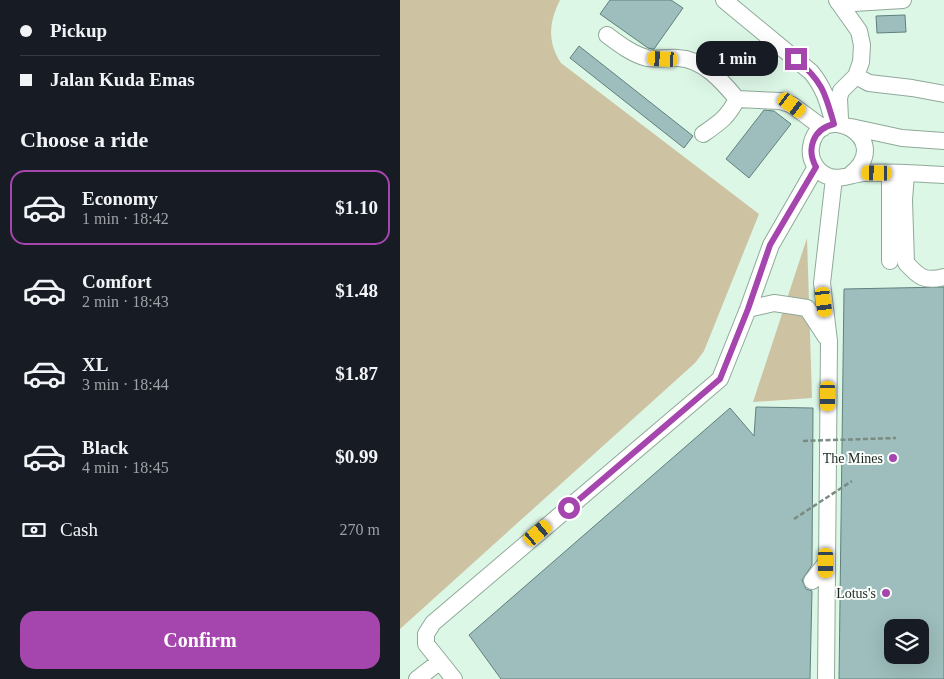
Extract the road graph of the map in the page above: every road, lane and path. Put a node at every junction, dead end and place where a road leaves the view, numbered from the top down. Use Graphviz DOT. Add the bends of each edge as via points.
graph roads {
  1 [pos="724,0"];
  2 [pos="903,0"];
  3 [pos="838,1"];
  4 [pos="607,35"];
  5 [pos="856,76"];
  6 [pos="944,94"];
  7 [pos="737,99"];
  8 [pos="837,126"];
  9 [pos="703,134"];
  10 [pos="944,141"];
  11 [pos="816,167"];
  12 [pos="898,174"];
  13 [pos="944,175"];
  14 [pos="842,177"];
  15 [pos="890,261"];
  16 [pos="944,277"];
  17 [pos="748,309"];
  18 [pos="828,341"];
  19 [pos="896,438"];
  20 [pos="803,441"];
  21 [pos="852,481"];
  22 [pos="794,519"];
  23 [pos="826,563"];
  24 [pos="812,581"];
  25 [pos="439,662"];
  26 [pos="451,678"];
  27 [pos="417,679"];
  28 [pos="826,679"];
  1 -- 8 [label="street" via="811,72 826,94"];
  2 -- 3 [label="street"];
  3 -- 5 [label="street" via="859,31 862,45"];
  4 -- 7 [label="street" via="636,55 663,59 676,57 703,66"];
  5 -- 6 [label="street" via="869,84"];
  5 -- 8 [label="street" via="841,91"];
  7 -- 8 [label="street" via="780,101"];
  7 -- 9 [label="street" via="725,118"];
  8 -- 10 [label="street" via="902,138"];
  8 -- 11 [label="street" via="813,140 812,159"];
  8 -- 14 [label="street" via="858,133 865,152 858,169"];
  11 -- 14 [label="street" via="824,175"];
  11 -- 17 [label="street" via="770,245"];
  12 -- 13 [label="street"];
  12 -- 14 [label="street" via="864,173"];
  12 -- 15 [label="street"];
  12 -- 16 [label="street" via="904,200 906,263 916,275 932,280"];
  14 -- 18 [label="street" via="822,283"];
  17 -- 18 [label="street" via="774,303 807,308"];
  17 -- 25 [label="street" via="720,379 433,623 426,634 426,644"];
  18 -- 23 [label="street"];
  19 -- 20 [label="path, bridge"];
  21 -- 22 [label="path, bridge"];
  23 -- 24 [label="street"];
  23 -- 28 [label="street"];
  25 -- 26 [label="street"];
  25 -- 27 [label="street"];
}
